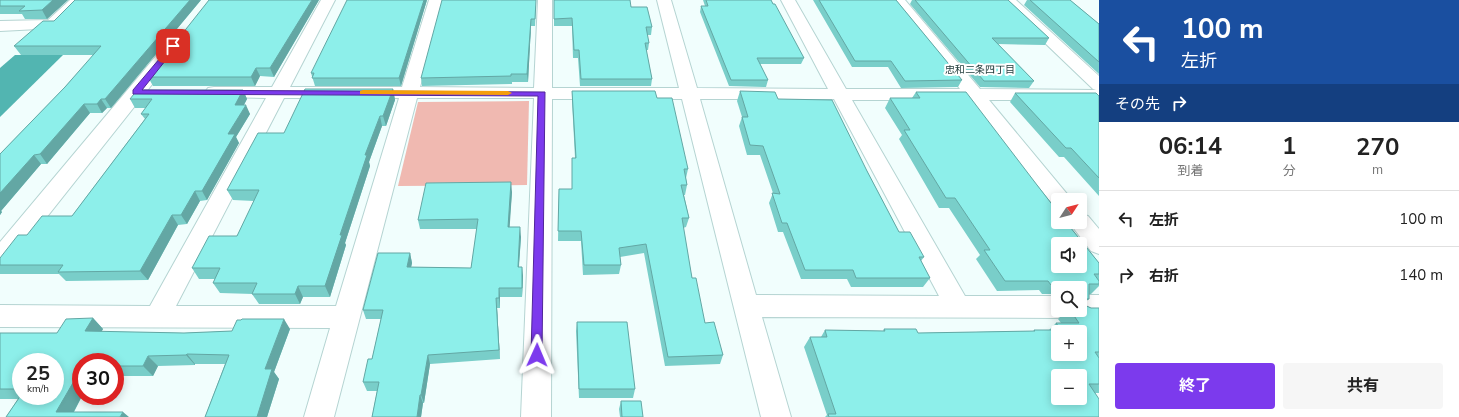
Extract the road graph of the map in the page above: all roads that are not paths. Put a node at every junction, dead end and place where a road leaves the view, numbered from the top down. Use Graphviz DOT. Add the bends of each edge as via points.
graph roads {
  1 [pos="79,0"];
  2 [pos="328,0"];
  3 [pos="436,0"];
  4 [pos="545,0"];
  5 [pos="664,0"];
  6 [pos="788,0"];
  7 [pos="897,0"];
  8 [pos="1007,0"];
  9 [pos="0,26"];
  10 [pos="176,43"];
  11 [pos="1099,86"];
  12 [pos="136,92"];
  13 [pos="160,92"];
  14 [pos="199,92"];
  15 [pos="278,92"];
  16 [pos="409,92"];
  17 [pos="542,93"];
  18 [pos="689,94"];
  19 [pos="841,95"];
  20 [pos="974,95"];
  21 [pos="1099,95"];
  22 [pos="1055,193"];
  23 [pos="1086,229"];
  24 [pos="1099,245"];
  25 [pos="0,259"];
  26 [pos="745,306"];
  27 [pos="1051,306"];
  28 [pos="1087,306"];
  29 [pos="1099,306"];
  30 [pos="958,307"];
  31 [pos="158,315"];
  32 [pos="0,316"];
  33 [pos="346,317"];
  34 [pos="319,417"];
  35 [pos="536,417"];
  36 [pos="776,417"];
  1 -- 9 [label="street" via="52,25"];
  2 -- 15 [label="street"];
  3 -- 16 [label="street"];
  4 -- 17 [label="street"];
  5 -- 18 [label="street"];
  6 -- 19 [label="street"];
  7 -- 20 [label="street"];
  8 -- 11 [label="street"];
  10 -- 12 [label="street"];
  12 -- 13 [label="street"];
  12 -- 25 [label="street"];
  14 -- 15 [label="street"];
  15 -- 16 [label="street"];
  15 -- 31 [label="street"];
  16 -- 17 [label="street"];
  16 -- 33 [label="street"];
  17 -- 18 [label="street"];
  17 -- 35 [label="street"];
  18 -- 19 [label="street"];
  18 -- 26 [label="street"];
  19 -- 20 [label="street"];
  19 -- 30 [label="street"];
  20 -- 21 [label="street"];
  20 -- 22 [label="street"];
  23 -- 24 [label="street"];
  26 -- 30 [label="street"];
  26 -- 36 [label="street"];
  27 -- 30 [label="street"];
  28 -- 29 [label="street"];
  31 -- 32 [label="street"];
  31 -- 33 [label="street"];
  33 -- 34 [label="street"];
}
